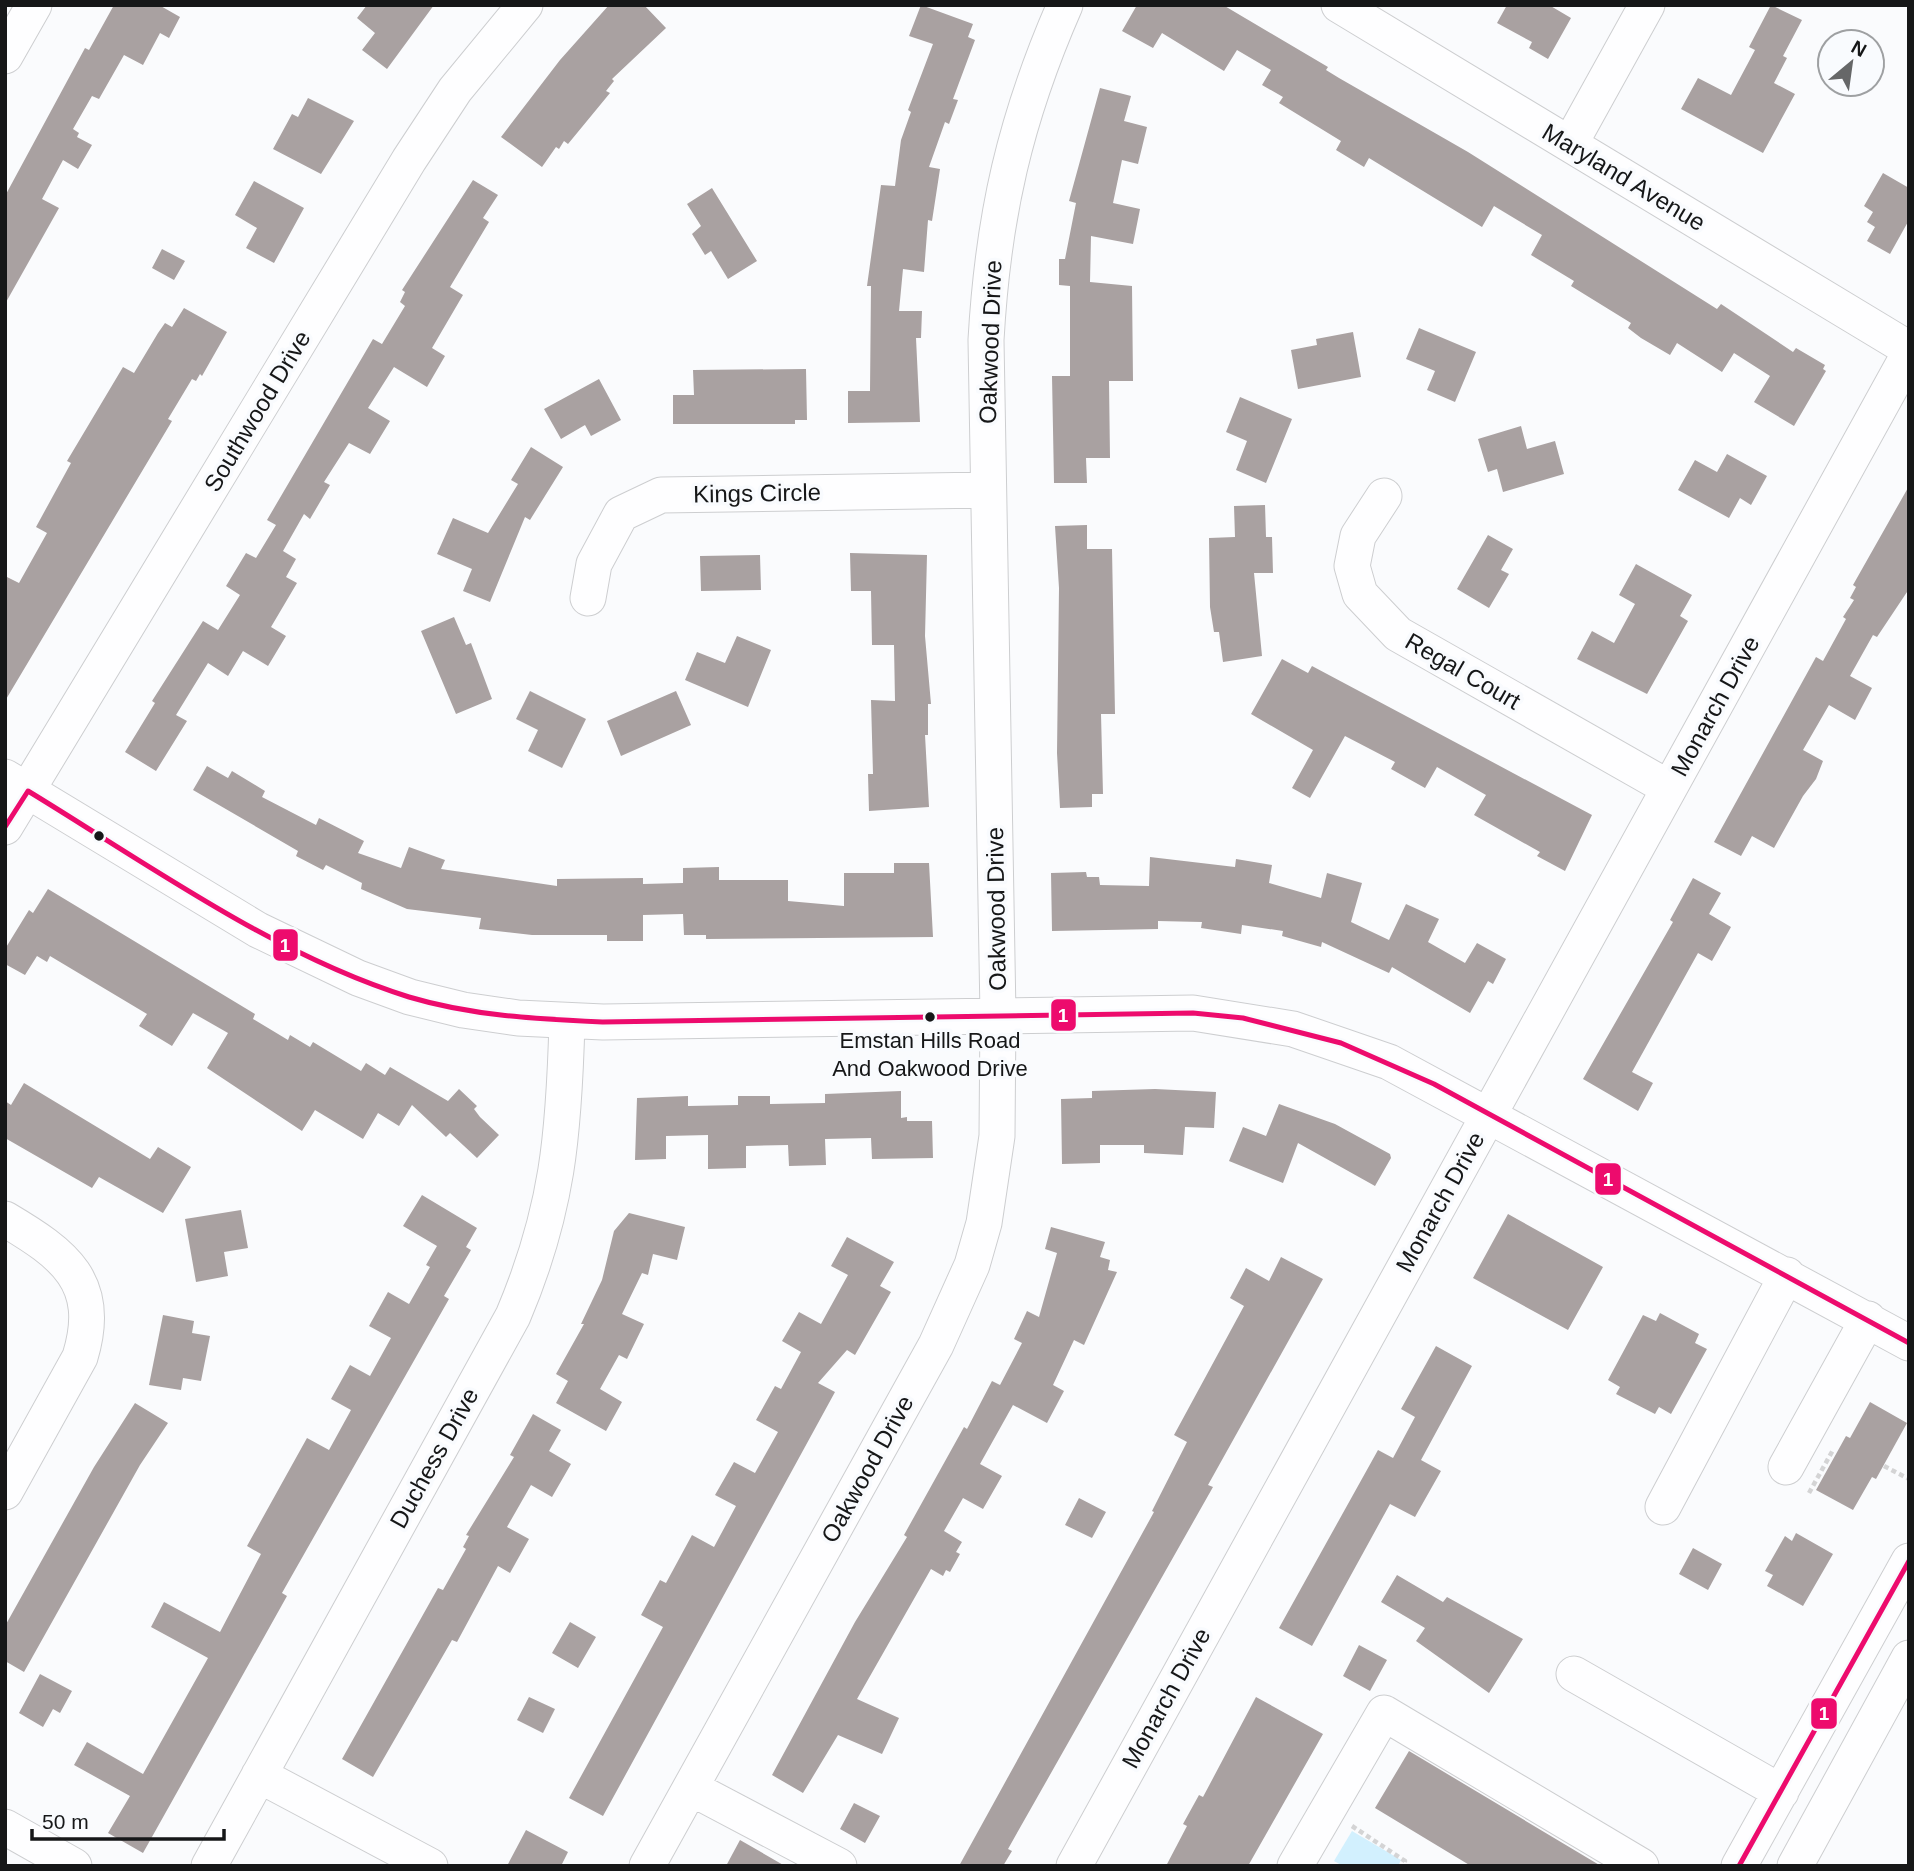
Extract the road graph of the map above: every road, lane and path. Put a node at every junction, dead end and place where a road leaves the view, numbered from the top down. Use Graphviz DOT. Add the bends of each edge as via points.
graph roads {
  1 [pos="34,5"];
  2 [pos="525,5"];
  3 [pos="1065,5"];
  4 [pos="1339,5"];
  5 [pos="1647,5"];
  6 [pos="5,56"];
  7 [pos="1570,144"];
  8 [pos="1909,352"];
  9 [pos="988,489"];
  10 [pos="1384,496"];
  11 [pos="588,598"];
  12 [pos="16,784"];
  13 [pos="1669,788"];
  14 [pos="5,827"];
  15 [pos="998,1014"];
  16 [pos="567,1021"];
  17 [pos="1489,1114"];
  18 [pos="5,1219"];
  19 [pos="1787,1275"];
  20 [pos="1868,1320"];
  21 [pos="1909,1343"];
  22 [pos="1884,1466"];
  23 [pos="1786,1467"];
  24 [pos="1909,1479"];
  25 [pos="5,1492"];
  26 [pos="1663,1507"];
  27 [pos="1909,1561"];
  28 [pos="1909,1658"];
  29 [pos="1574,1674"];
  30 [pos="1832,1703"];
  31 [pos="1871,1725"];
  32 [pos="259,1775"];
  33 [pos="691,1788"];
  34 [pos="1781,1792"];
  35 [pos="5,1827"];
  36 [pos="1342,1833"];
  37 [pos="74,1866"];
  38 [pos="209,1866"];
  39 [pos="430,1866"];
  40 [pos="648,1866"];
  41 [pos="839,1866"];
  42 [pos="1074,1866"];
  43 [pos="1295,1866"];
  44 [pos="1403,1866"];
  45 [pos="1642,1866"];
  46 [pos="1739,1866"];
  47 [pos="1795,1866"];
  1 -- 6 [label="street"];
  2 -- 12 [label="street, Southwood Drive" via="456,90 408,160"];
  3 -- 9 [label="street, Oakwood Drive" via="1032,85 1001,199 990,269 986,340"];
  4 -- 7 [label="street, Maryland Avenue"];
  5 -- 7 [label="street"];
  7 -- 8 [label="street, Maryland Avenue"];
  8 -- 13 [label="street, Monarch Drive"];
  9 -- 11 [label="street, Kings Circle" via="661,495 621,514 594,564"];
  9 -- 15 [label="street, Oakwood Drive"];
  10 -- 13 [label="street, Regal Court" via="1358,536 1352,566 1360,594 1398,634"];
  12 -- 14 [label="street, Southwood Drive"];
  12 -- 16 [label="street" via="258,930 358,978 463,1010"];
  13 -- 17 [label="street, Monarch Drive"];
  15 -- 16 [label="street"];
  15 -- 17 [label="street" via="1193,1013 1256,1021 1341,1043 1389,1062"];
  15 -- 33 [label="street, Oakwood Drive" via="998,1136 993,1180 984,1223 955,1306"];
  16 -- 32 [label="street, Duchess Drive" via="563,1136 546,1228 531,1273 513,1316"];
  17 -- 19 [label="street"];
  17 -- 42 [label="street, Monarch Drive"];
  18 -- 25 [label="street" via="60,1254 82,1287 88,1311 80,1357"];
  19 -- 20 [label="street"];
  19 -- 26 [label="street"];
  20 -- 21 [label="street"];
  20 -- 23 [label="street"];
  22 -- 24 [label="path"];
  27 -- 30 [label="street"];
  28 -- 31 [label="street"];
  29 -- 34 [label="street"];
  30 -- 31 [label="street"];
  30 -- 34 [label="street"];
  31 -- 47 [label="street"];
  32 -- 38 [label="street, Duchess Drive"];
  32 -- 39 [label="street"];
  33 -- 40 [label="street, Oakwood Drive"];
  33 -- 41 [label="street"];
  34 -- 46 [label="street"];
  35 -- 37 [label="street"];
  36 -- 44 [label="path" via="1348,1824 1405,1861"];
  43 -- 45 [label="street" via="1384,1713"];
}
